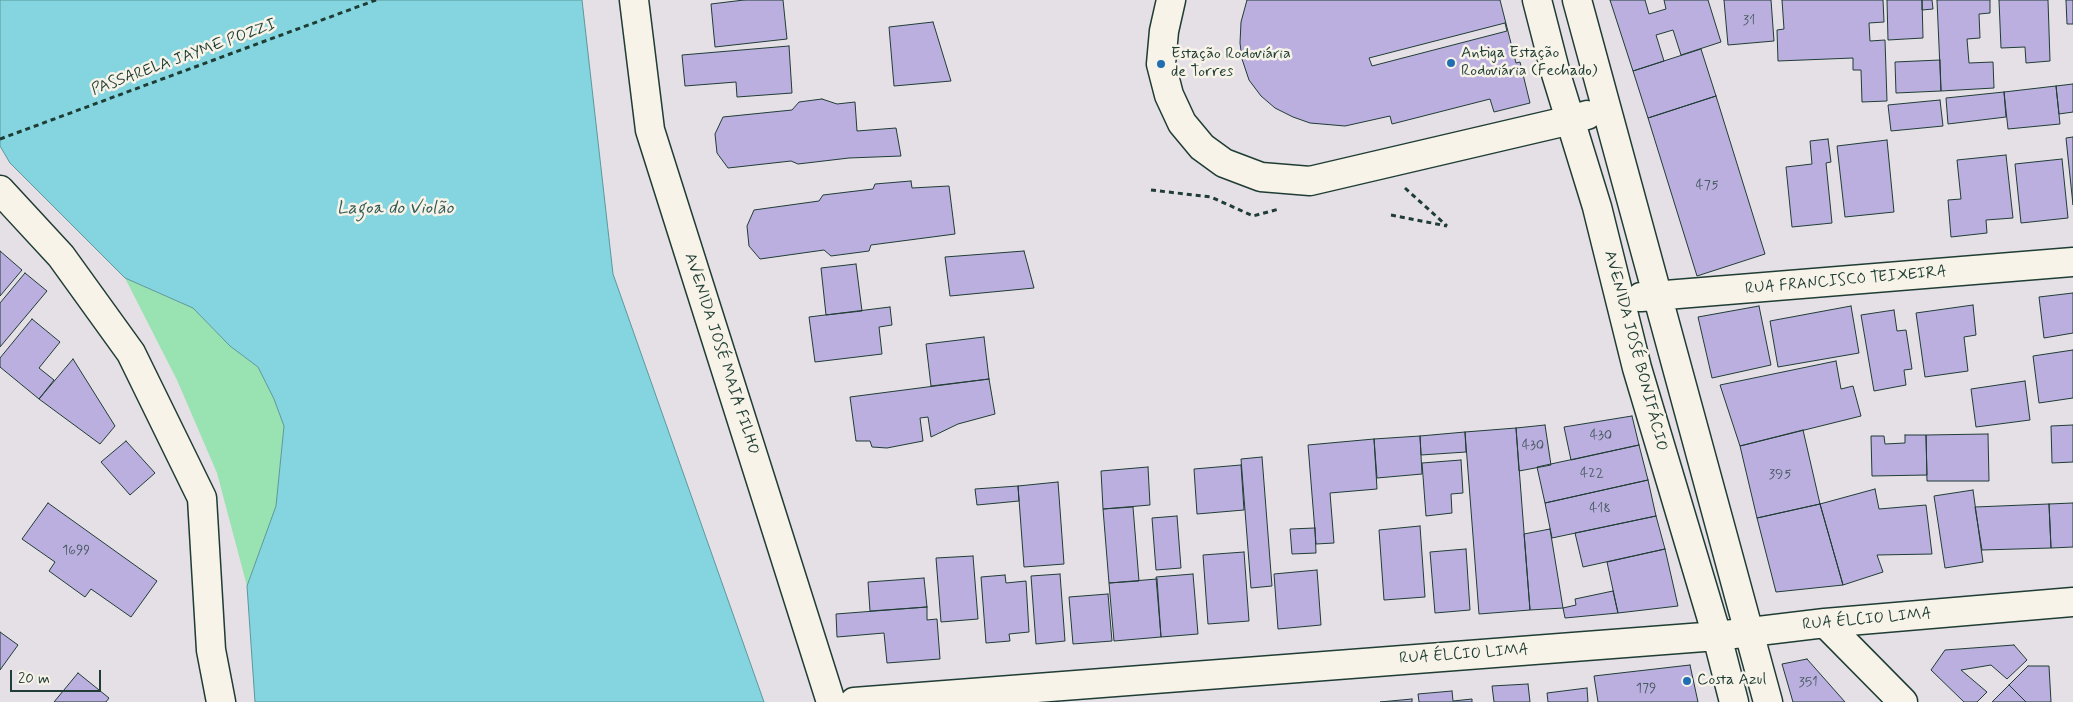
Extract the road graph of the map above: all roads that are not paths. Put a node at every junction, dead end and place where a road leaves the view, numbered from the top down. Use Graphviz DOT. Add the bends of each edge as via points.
graph roads {
  1 [pos="634,0"];
  2 [pos="1171,0"];
  3 [pos="1537,0"];
  4 [pos="1577,0"];
  5 [pos="1606,108"];
  6 [pos="1570,120"];
  7 [pos="0,190"];
  8 [pos="2073,262"];
  9 [pos="1657,297"];
  10 [pos="1619,298"];
  11 [pos="2073,602"];
  12 [pos="1825,623"];
  13 [pos="1750,632"];
  14 [pos="1716,636"];
  15 [pos="222,702"];
  16 [pos="831,702"];
  17 [pos="854,702"];
  18 [pos="1734,702"];
  19 [pos="1768,702"];
  20 [pos="1903,702"];
  1 -- 16 [label="street, AVENIDA JOSÉ MAIA FILHO" via="650,130"];
  2 -- 6 [label="street" via="1161,64 1182,123 1202,147 1224,163 1261,176 1310,181"];
  3 -- 6 [label="street, AVENIDA JOSÉ BONIFÁCIO"];
  4 -- 5 [label="street"];
  5 -- 6 [label="street"];
  5 -- 9 [label="street"];
  6 -- 10 [label="street, AVENIDA JOSÉ BONIFÁCIO" via="1597,206"];
  7 -- 15 [label="street" via="61,256 132,353 202,498 211,650"];
  8 -- 9 [label="street, RUA FRANCISCO TEIXEIRA"];
  9 -- 10 [label="street, RUA FRANCISCO TEIXEIRA"];
  9 -- 13 [label="street"];
  10 -- 14 [label="street, AVENIDA JOSÉ BONIFÁCIO"];
  11 -- 12 [label="street, RUA ÉLCIO LIMA"];
  12 -- 13 [label="street, RUA ÉLCIO LIMA"];
  12 -- 20 [label="street"];
  13 -- 14 [label="street, RUA ÉLCIO LIMA"];
  13 -- 19 [label="street"];
  14 -- 17 [label="street, RUA ÉLCIO LIMA"];
  14 -- 18 [label="street, AVENIDA JOSÉ BONIFÁCIO"];
}
